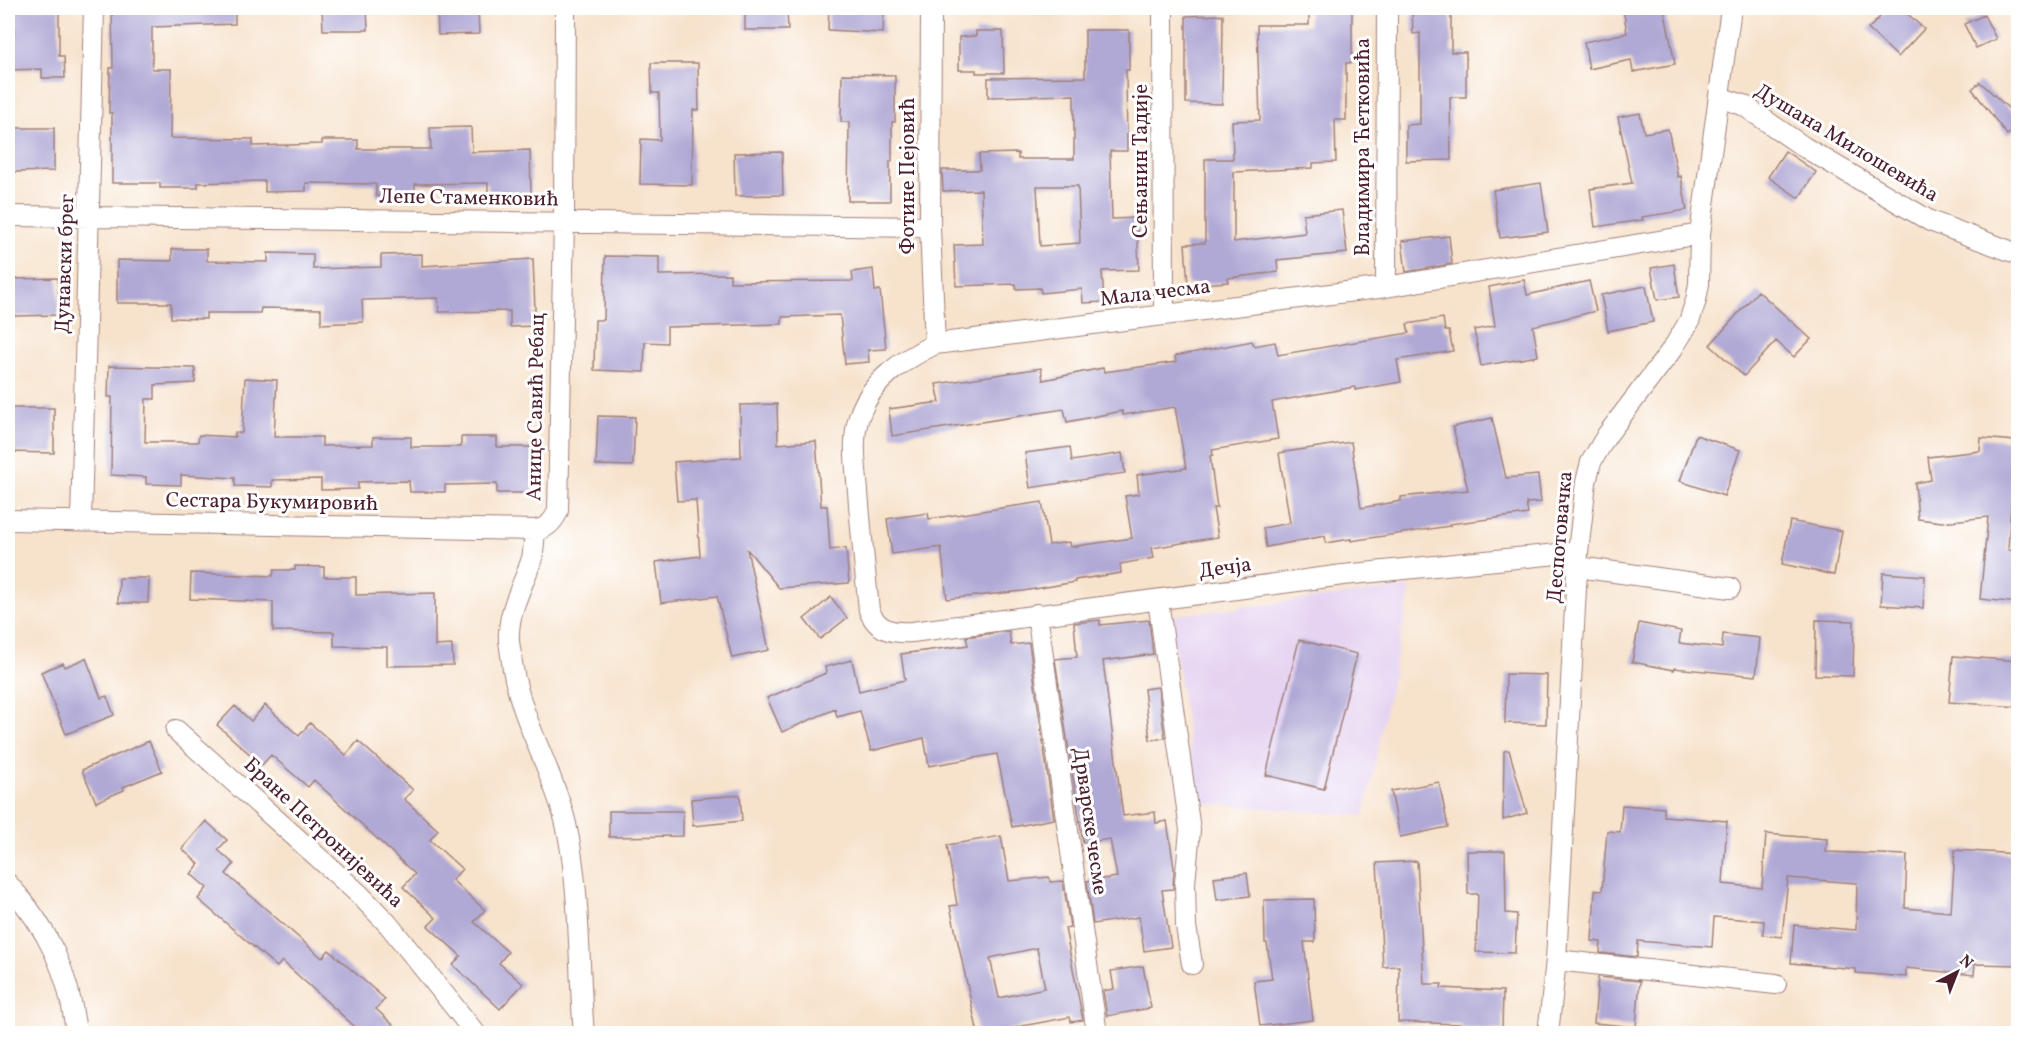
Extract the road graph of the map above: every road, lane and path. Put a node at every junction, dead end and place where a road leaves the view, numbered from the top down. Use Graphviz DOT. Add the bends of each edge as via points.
graph roads {
  1 [pos="94,8"];
  2 [pos="565,8"];
  3 [pos="931,8"];
  4 [pos="1163,8"];
  5 [pos="1387,8"];
  6 [pos="1731,8"];
  7 [pos="1719,97"];
  8 [pos="8,216"];
  9 [pos="89,217"];
  10 [pos="564,222"];
  11 [pos="930,227"];
  12 [pos="1700,234"];
  13 [pos="2019,254"];
  14 [pos="1386,287"];
  15 [pos="1164,315"];
  16 [pos="934,344"];
  17 [pos="8,520"];
  18 [pos="81,521"];
  19 [pos="535,530"];
  20 [pos="1578,560"];
  21 [pos="1730,588"];
  22 [pos="1158,600"];
  23 [pos="1038,614"];
  24 [pos="881,627"];
  25 [pos="176,730"];
  26 [pos="8,885"];
  27 [pos="1556,960"];
  28 [pos="1192,964"];
  29 [pos="1776,984"];
  30 [pos="76,1034"];
  31 [pos="476,1034"];
  32 [pos="584,1034"];
  33 [pos="1097,1034"];
  34 [pos="1548,1034"];
  1 -- 9 [label="street, Дунавски брег"];
  2 -- 10 [label="street, Анице Савић Ребац"];
  3 -- 11 [label="street, Фотине Пејовић"];
  4 -- 15 [label="street, Сењанин Тадије"];
  5 -- 14 [label="street, Владимира Ћетковића"];
  6 -- 7 [label="street, Деспотовачка"];
  7 -- 12 [label="street, Деспотовачка"];
  7 -- 13 [label="street, Душана Милошевића" via="1743,105 1812,152 1930,221"];
  8 -- 9 [label="street, Лепе Стаменковић"];
  9 -- 10 [label="street, Лепе Стаменковић"];
  9 -- 18 [label="street, Дунавски брег"];
  10 -- 11 [label="street, Лепе Стаменковић"];
  10 -- 19 [label="street, Анице Савић Ребац" via="558,511 547,526"];
  11 -- 16 [label="street, Фотине Пејовић"];
  12 -- 14 [label="street, Мала чесма"];
  12 -- 20 [label="street, Деспотовачка" via="1699,284 1689,322 1593,456 1582,505"];
  14 -- 15 [label="street, Мала чесма"];
  15 -- 16 [label="street, Мала чесма"];
  16 -- 24 [label="street, Мала чесма" via="890,371 866,401 856,426 869,610"];
  17 -- 18 [label="street, Сестара Букумировић"];
  18 -- 19 [label="street, Сестара Букумировић"];
  19 -- 32 [label="street, Анице Савић Ребац" via="532,556 509,632 525,715 566,825 577,915"];
  20 -- 21 [label="street, Дечја"];
  20 -- 22 [label="street, Дечја" via="1343,575"];
  20 -- 27 [label="street, Деспотовачка"];
  22 -- 23 [label="street, Дечја"];
  22 -- 28 [label="street" via="1190,830 1185,883"];
  23 -- 24 [label="street, Дечја" via="912,632 891,632"];
  23 -- 33 [label="street, Дрварске чесме"];
  25 -- 31 [label="street, Бране Петронијевића" via="359,894 388,924"];
  26 -- 30 [label="street" via="53,948 71,997"];
  27 -- 29 [label="street"];
  27 -- 34 [label="street, Деспотовачка"];
}
